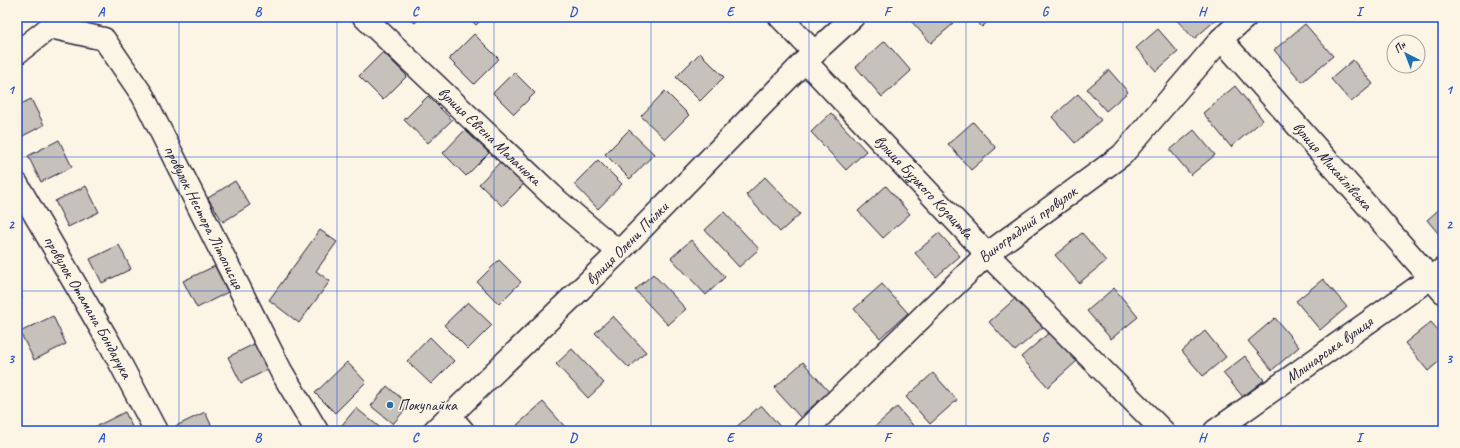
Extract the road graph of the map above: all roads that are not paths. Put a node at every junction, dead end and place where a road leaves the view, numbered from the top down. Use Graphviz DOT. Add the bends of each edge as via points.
graph roads {
  1 [pos="364,17"];
  2 [pos="780,17"];
  3 [pos="853,17"];
  4 [pos="1246,17"];
  5 [pos="1221,39"];
  6 [pos="17,53"];
  7 [pos="810,57"];
  8 [pos="17,184"];
  9 [pos="619,252"];
  10 [pos="987,254"];
  11 [pos="1439,280"];
  12 [pos="457,424"];
  13 [pos="156,431"];
  14 [pos="318,431"];
  15 [pos="434,431"];
  16 [pos="805,431"];
  17 [pos="1163,431"];
  18 [pos="1215,431"];
  1 -- 9 [label="street, вулиця Євгена Маланюка" via="558,201"];
  2 -- 7 [label="street"];
  3 -- 7 [label="street, вулиця Олени Пчілки"];
  4 -- 5 [label="street, Виноградний провулок"];
  5 -- 10 [label="street, Виноградний провулок" via="1122,155"];
  5 -- 11 [label="street, вулиця Михайлівська"];
  6 -- 14 [label="street, провулок Нестора Літописця" via="50,27 104,39 143,96 282,371"];
  7 -- 9 [label="street, вулиця Олени Пчілки"];
  7 -- 10 [label="street, вулиця Бузького Козацтва"];
  8 -- 13 [label="street, провулок Отамана Бондарука" via="110,344"];
  9 -- 12 [label="street, вулиця Олени Пчілки"];
  10 -- 16 [label="street, Виноградний провулок"];
  10 -- 17 [label="street, вулиця Бузького Козацтва"];
  11 -- 18 [label="street, Млинарська вулиця"];
  12 -- 15 [label="street, вулиця Олени Пчілки"];
}
